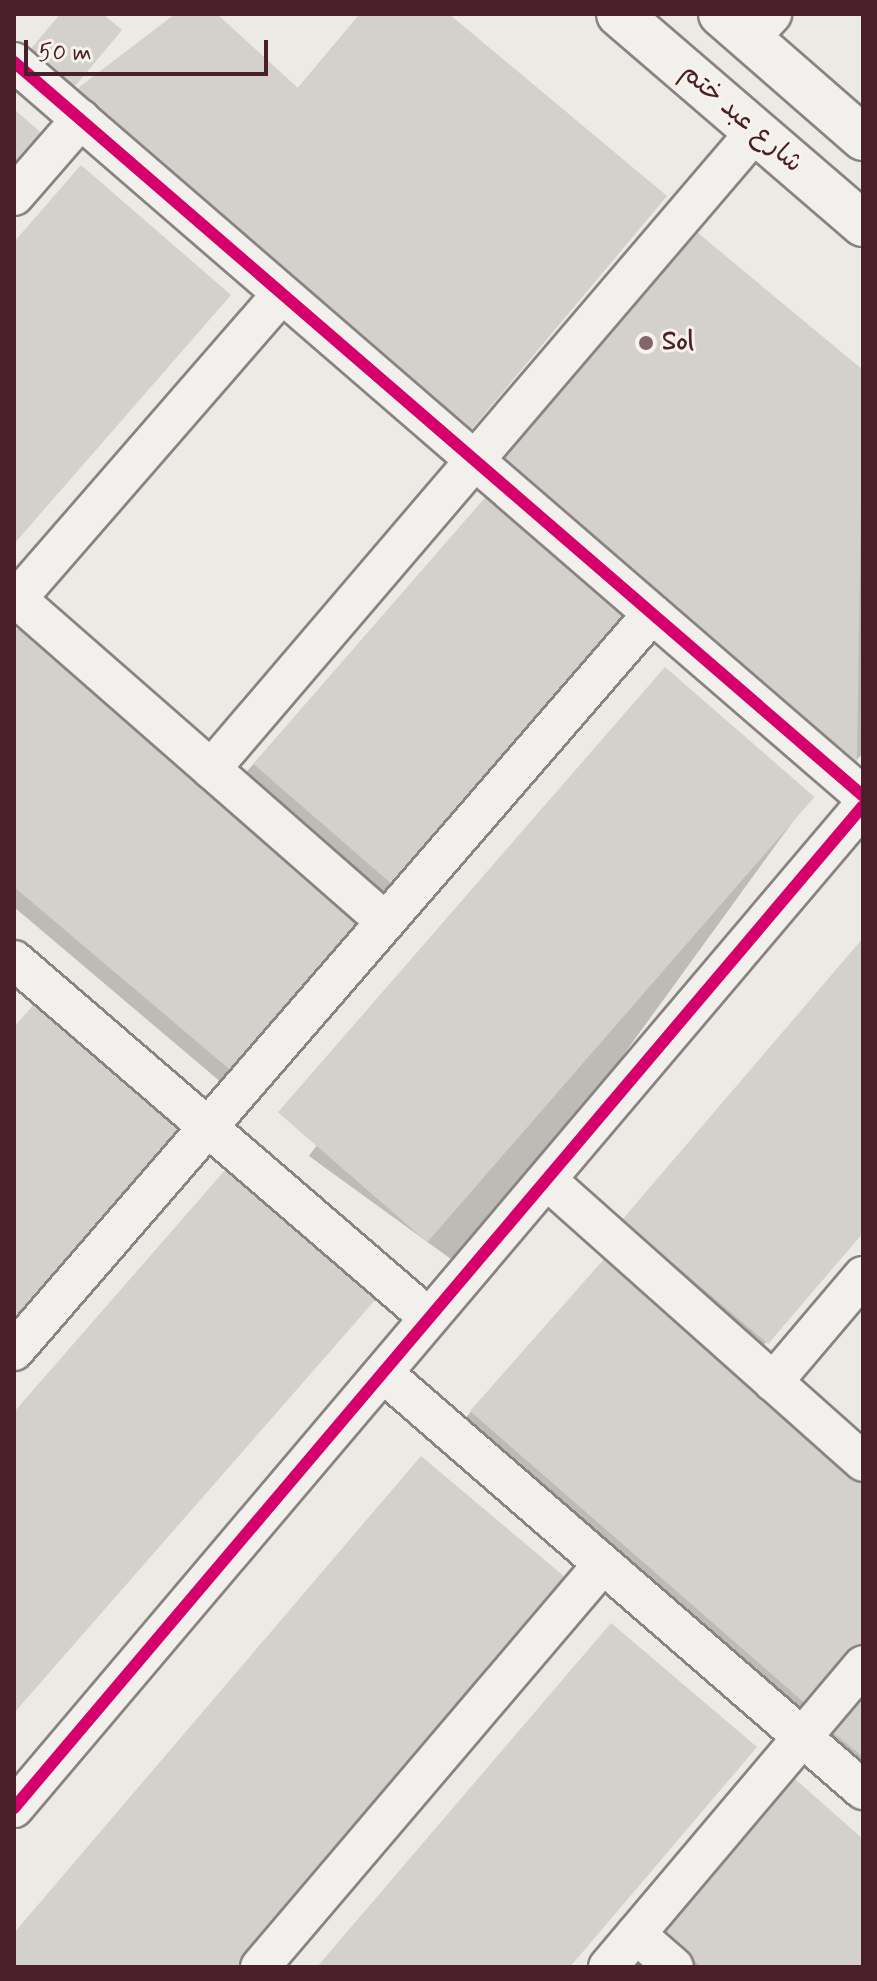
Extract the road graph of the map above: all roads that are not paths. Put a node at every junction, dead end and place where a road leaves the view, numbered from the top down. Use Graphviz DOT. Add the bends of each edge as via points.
graph roads {
  1 [pos="619,14"];
  2 [pos="747,22"];
  3 [pos="14,62"];
  4 [pos="81,119"];
  5 [pos="756,131"];
  6 [pos="863,138"];
  7 [pos="14,196"];
  8 [pos="863,224"];
  9 [pos="282,294"];
  10 [pos="475,461"];
  11 [pos="15,601"];
  12 [pos="652,614"];
  13 [pos="211,769"];
  14 [pos="863,796"];
  15 [pos="863,806"];
  16 [pos="382,918"];
  17 [pos="15,962"];
  18 [pos="205,1128"];
  19 [pos="548,1181"];
  20 [pos="863,1276"];
  21 [pos="428,1317"];
  22 [pos="14,1351"];
  23 [pos="383,1373"];
  24 [pos="773,1382"];
  25 [pos="863,1462"];
  26 [pos="603,1564"];
  27 [pos="863,1665"];
  28 [pos="802,1737"];
  29 [pos="863,1790"];
  30 [pos="14,1808"];
  31 [pos="636,1934"];
  32 [pos="260,1967"];
  33 [pos="608,1967"];
  34 [pos="674,1967"];
  1 -- 5 [label="main road, شارع عبد ختم"];
  2 -- 6 [label="main road"];
  3 -- 4 [label="street"];
  4 -- 7 [label="street"];
  4 -- 9 [label="street"];
  5 -- 8 [label="main road, شارع عبد ختم"];
  5 -- 10 [label="street"];
  9 -- 10 [label="street"];
  9 -- 11 [label="street"];
  10 -- 12 [label="street"];
  10 -- 13 [label="street"];
  11 -- 13 [label="street"];
  12 -- 14 [label="street"];
  12 -- 16 [label="street"];
  13 -- 16 [label="street"];
  15 -- 19 [label="street"];
  16 -- 18 [label="street"];
  17 -- 18 [label="street"];
  18 -- 21 [label="street"];
  18 -- 22 [label="street"];
  19 -- 21 [label="street"];
  19 -- 24 [label="street"];
  20 -- 24 [label="street"];
  21 -- 23 [label="street"];
  23 -- 26 [label="street"];
  23 -- 30 [label="street"];
  24 -- 25 [label="street"];
  26 -- 28 [label="street"];
  26 -- 32 [label="street"];
  27 -- 28 [label="street"];
  28 -- 29 [label="street"];
  28 -- 31 [label="street"];
  31 -- 33 [label="street"];
  31 -- 34 [label="street"];
}
